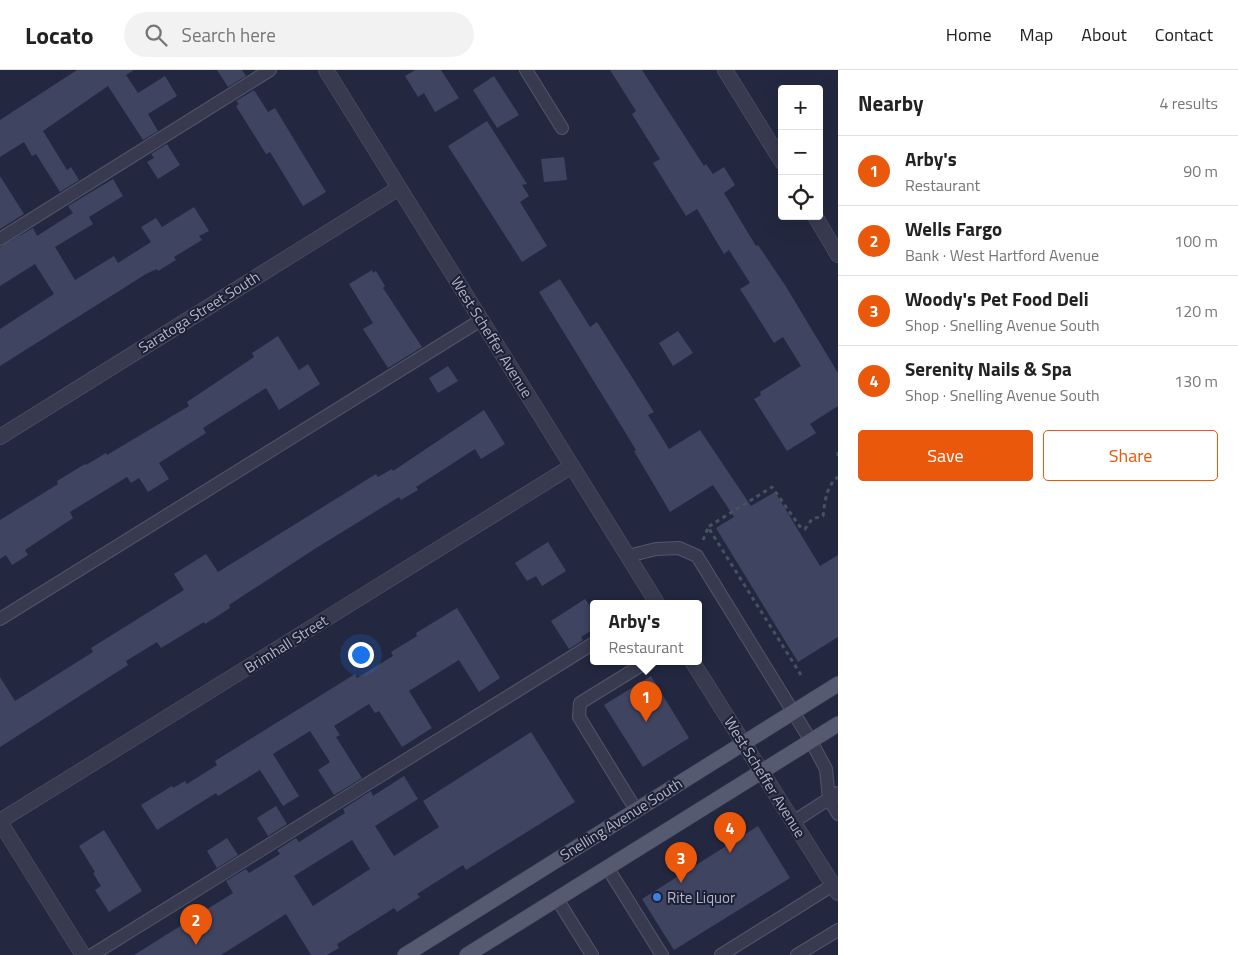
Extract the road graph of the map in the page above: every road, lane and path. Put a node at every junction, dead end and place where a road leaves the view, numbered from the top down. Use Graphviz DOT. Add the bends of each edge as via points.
graph roads {
  1 [pos="270,70"];
  2 [pos="326,70"];
  3 [pos="526,70"];
  4 [pos="725,70"];
  5 [pos="562,128"];
  6 [pos="778,156"];
  7 [pos="399,188"];
  8 [pos="817,220"];
  9 [pos="0,239"];
  10 [pos="838,255"];
  11 [pos="481,320"];
  12 [pos="0,437"];
  13 [pos="838,452"];
  14 [pos="838,456"];
  15 [pos="572,466"];
  16 [pos="838,477"];
  17 [pos="628,556"];
  18 [pos="655,600"];
  19 [pos="0,619"];
  20 [pos="590,645"];
  21 [pos="642,665"];
  22 [pos="695,665"];
  23 [pos="801,675"];
  24 [pos="838,684"];
  25 [pos="794,712"];
  26 [pos="838,724"];
  27 [pos="811,740"];
  28 [pos="744,743"];
  29 [pos="761,771"];
  30 [pos="833,796"];
  31 [pos="636,810"];
  32 [pos="838,814"];
  33 [pos="0,822"];
  34 [pos="793,822"];
  35 [pos="607,867"];
  36 [pos="835,889"];
  37 [pos="557,899"];
  38 [pos="838,930"];
  39 [pos="473,953"];
  40 [pos="83,955"];
  41 [pos="92,955"];
  42 [pos="405,955"];
  43 [pos="592,955"];
  44 [pos="662,955"];
  45 [pos="721,955"];
  46 [pos="797,955"];
  1 -- 9 [label="lane"];
  2 -- 7 [label="street, West Scheffer Avenue"];
  3 -- 5 [label="lane"];
  4 -- 6 [label="street"];
  7 -- 11 [label="street, West Scheffer Avenue"];
  7 -- 12 [label="street, Saratoga Street South"];
  8 -- 10 [label="street"];
  11 -- 15 [label="street, West Scheffer Avenue"];
  11 -- 19 [label="lane"];
  13 -- 14 [label="path"];
  15 -- 17 [label="street, West Scheffer Avenue"];
  15 -- 33 [label="street, Brimhall Street"];
  16 -- 23 [label="path" via="826,495 823,516 812,519 805,529 801,528 772,487 708,527"];
  17 -- 18 [label="street, West Scheffer Avenue"];
  17 -- 25 [label="lane" via="656,549 679,548 697,556"];
  20 -- 41 [label="lane"];
  21 -- 31 [label="lane" via="580,703 579,717"];
  22 -- 28 [label="street, West Scheffer Avenue"];
  24 -- 25 [label="main road, Snelling Avenue South"];
  25 -- 27 [label="lane"];
  25 -- 28 [label="main road, Snelling Avenue South"];
  26 -- 27 [label="main road"];
  27 -- 29 [label="main road"];
  27 -- 30 [label="lane" via="826,769"];
  28 -- 29 [label="street, West Scheffer Avenue"];
  28 -- 31 [label="main road, Snelling Avenue South"];
  29 -- 34 [label="street, West Scheffer Avenue"];
  29 -- 35 [label="main road"];
  30 -- 32 [label="lane"];
  30 -- 34 [label="lane"];
  31 -- 42 [label="main road, Snelling Avenue South"];
  33 -- 40 [label="street"];
  34 -- 36 [label="street, West Scheffer Avenue"];
  35 -- 37 [label="main road"];
  35 -- 44 [label="lane"];
  36 -- 45 [label="lane"];
  37 -- 39 [label="main road"];
  37 -- 43 [label="lane"];
  38 -- 46 [label="lane"];
}
